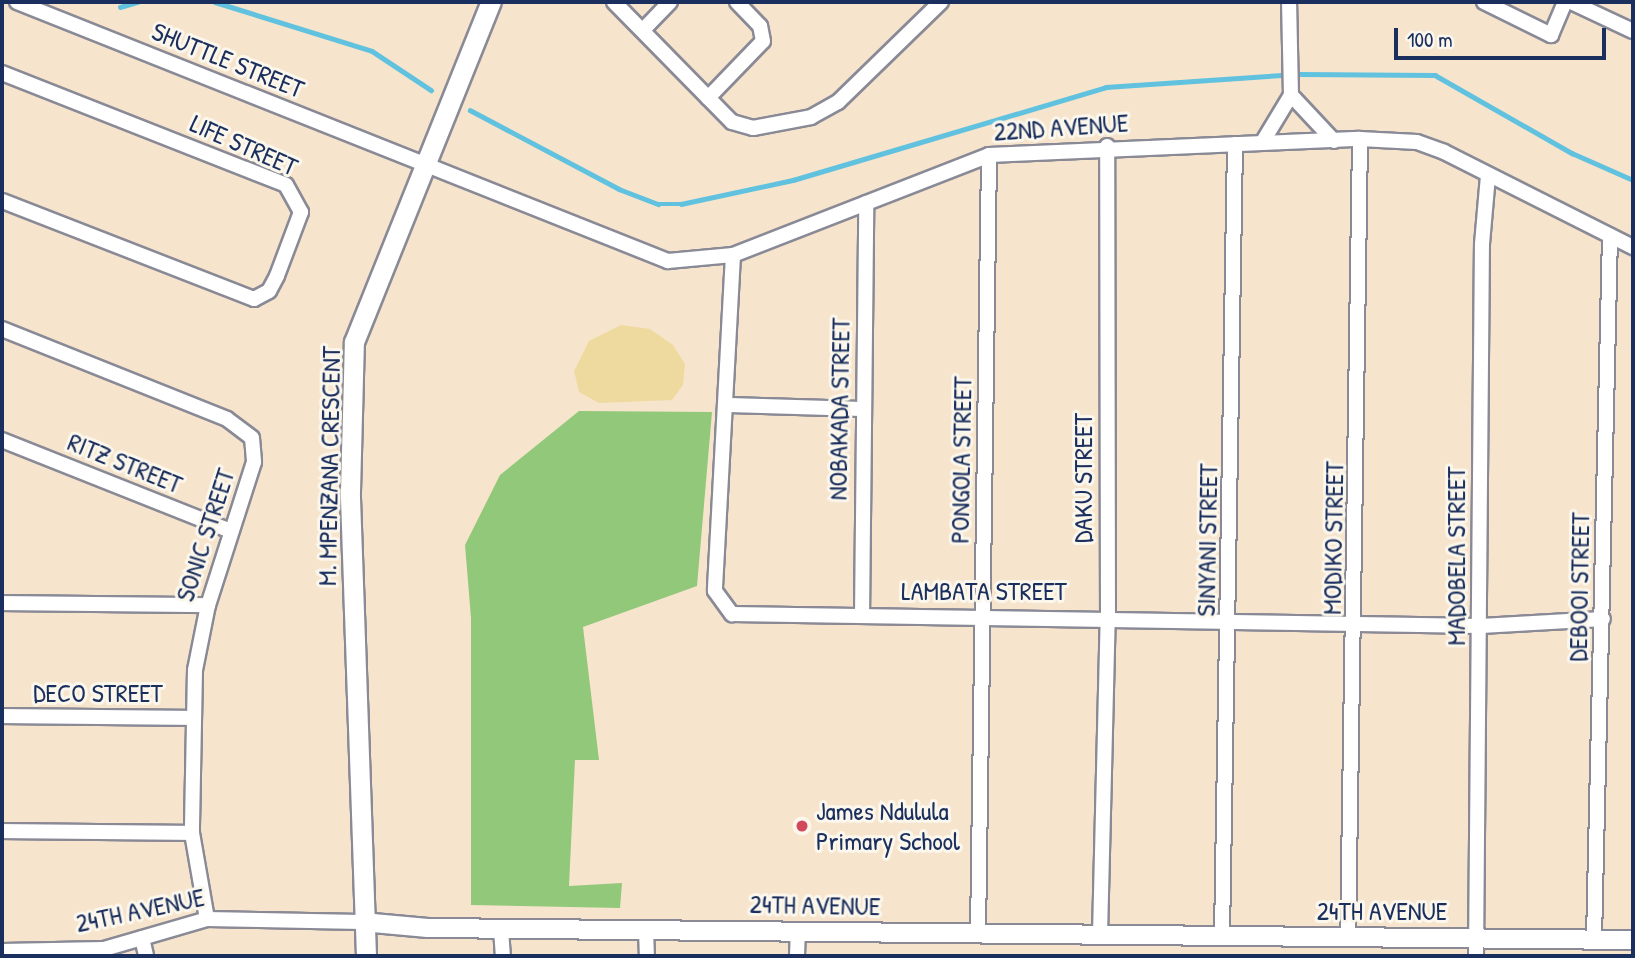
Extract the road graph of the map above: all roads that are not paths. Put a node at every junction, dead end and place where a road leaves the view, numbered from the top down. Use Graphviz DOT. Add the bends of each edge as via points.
graph roads {
  1 [pos="17,2"];
  2 [pos="491,2"];
  3 [pos="614,2"];
  4 [pos="670,2"];
  5 [pos="737,2"];
  6 [pos="941,2"];
  7 [pos="1290,2"];
  8 [pos="1483,2"];
  9 [pos="1565,2"];
  10 [pos="1571,2"];
  11 [pos="643,30"];
  12 [pos="1633,31"];
  13 [pos="2,73"];
  14 [pos="1291,94"];
  15 [pos="708,98"];
  16 [pos="1360,139"];
  17 [pos="1334,141"];
  18 [pos="1262,143"];
  19 [pos="1235,144"];
  20 [pos="1107,146"];
  21 [pos="989,155"];
  22 [pos="421,162"];
  23 [pos="1488,176"];
  24 [pos="2,201"];
  25 [pos="866,203"];
  26 [pos="1609,236"];
  27 [pos="1633,247"];
  28 [pos="733,255"];
  29 [pos="2,328"];
  30 [pos="728,405"];
  31 [pos="863,410"];
  32 [pos="2,440"];
  33 [pos="231,531"];
  34 [pos="2,603"];
  35 [pos="208,605"];
  36 [pos="984,614"];
  37 [pos="862,616"];
  38 [pos="1108,616"];
  39 [pos="1231,619"];
  40 [pos="1603,619"];
  41 [pos="1356,620"];
  42 [pos="1481,626"];
  43 [pos="2,716"];
  44 [pos="193,718"];
  45 [pos="2,831"];
  46 [pos="192,833"];
  47 [pos="207,919"];
  48 [pos="362,922"];
  49 [pos="501,929"];
  50 [pos="646,930"];
  51 [pos="798,930"];
  52 [pos="978,934"];
  53 [pos="1100,935"];
  54 [pos="1222,936"];
  55 [pos="1476,936"];
  56 [pos="142,938"];
  57 [pos="1348,938"];
  58 [pos="1594,940"];
  59 [pos="1633,940"];
  60 [pos="2,951"];
  61 [pos="40,954"];
  62 [pos="146,956"];
  63 [pos="366,956"];
  64 [pos="503,956"];
  65 [pos="647,956"];
  66 [pos="797,956"];
  67 [pos="1476,956"];
  1 -- 22 [label="street, SHUTTLE STREET"];
  2 -- 22 [label="main road, M. MPENZANA CRESCENT"];
  3 -- 11 [label="street"];
  4 -- 11 [label="street"];
  5 -- 15 [label="street" via="760,26 763,41"];
  6 -- 15 [label="street" via="838,102 811,117 744,128"];
  7 -- 14 [label="street"];
  8 -- 9 [label="street" via="1550,34"];
  10 -- 12 [label="street"];
  11 -- 15 [label="street"];
  13 -- 24 [label="street, LIFE STREET" via="286,186 301,212 269,291 254,299"];
  14 -- 17 [label="street"];
  14 -- 18 [label="street"];
  16 -- 17 [label="street, 22ND AVENUE"];
  16 -- 23 [label="street, 22ND AVENUE" via="1417,142"];
  16 -- 41 [label="street, MODIKO STREET"];
  17 -- 18 [label="street, 22ND AVENUE"];
  18 -- 19 [label="street, 22ND AVENUE"];
  19 -- 20 [label="street, 22ND AVENUE"];
  19 -- 39 [label="street, SINYANI STREET"];
  20 -- 21 [label="street, 22ND AVENUE"];
  20 -- 38 [label="street, DAKU STREET"];
  21 -- 25 [label="street, 22ND AVENUE"];
  21 -- 36 [label="street, PONGOLA STREET"];
  22 -- 28 [label="street, 22ND AVENUE" via="668,261"];
  22 -- 48 [label="main road, M. MPENZANA CRESCENT" via="354,342 350,491"];
  23 -- 26 [label="street, 22ND AVENUE"];
  23 -- 42 [label="street, MADOBELA STREET" via="1482,244"];
  25 -- 28 [label="street, 22ND AVENUE"];
  25 -- 31 [label="street, NOBAKADA STREET"];
  26 -- 27 [label="street, 22ND AVENUE"];
  26 -- 40 [label="street, DEBOOI STREET"];
  28 -- 30 [label="street, LAMBATA STREET"];
  29 -- 33 [label="street, SONIC STREET" via="248,432 254,463"];
  30 -- 31 [label="street"];
  30 -- 37 [label="street, LAMBATA STREET" via="719,603 737,615"];
  31 -- 37 [label="street, NOBAKADA STREET"];
  32 -- 33 [label="street, RITZ STREET"];
  33 -- 35 [label="street, SONIC STREET"];
  34 -- 35 [label="street"];
  35 -- 44 [label="street, SONIC STREET"];
  36 -- 37 [label="street, LAMBATA STREET"];
  36 -- 38 [label="street, LAMBATA STREET"];
  36 -- 52 [label="street, PONGOLA STREET"];
  38 -- 39 [label="street, LAMBATA STREET"];
  38 -- 53 [label="street, DAKU STREET"];
  39 -- 41 [label="street, LAMBATA STREET"];
  39 -- 54 [label="street, SINYANI STREET"];
  40 -- 42 [label="street, LAMBATA STREET"];
  40 -- 58 [label="street, DEBOOI STREET"];
  41 -- 42 [label="street, LAMBATA STREET"];
  41 -- 57 [label="street, MODIKO STREET"];
  42 -- 55 [label="street, MADOBELA STREET"];
  43 -- 44 [label="street, DECO STREET"];
  44 -- 46 [label="street, SONIC STREET"];
  45 -- 46 [label="street"];
  46 -- 47 [label="street, SONIC STREET"];
  47 -- 48 [label="street, 24TH AVENUE"];
  47 -- 56 [label="street, 24TH AVENUE"];
  48 -- 49 [label="street, 24TH AVENUE"];
  48 -- 63 [label="main road, M. MPENZANA CRESCENT"];
  49 -- 50 [label="street, 24TH AVENUE"];
  49 -- 64 [label="street"];
  50 -- 51 [label="street, 24TH AVENUE"];
  50 -- 65 [label="street"];
  51 -- 52 [label="street, 24TH AVENUE"];
  51 -- 66 [label="street"];
  52 -- 53 [label="street, 24TH AVENUE"];
  53 -- 54 [label="street, 24TH AVENUE"];
  54 -- 57 [label="street, 24TH AVENUE"];
  55 -- 57 [label="street, 24TH AVENUE"];
  55 -- 58 [label="street, 24TH AVENUE"];
  55 -- 67 [label="street, MADOBELA STREET"];
  56 -- 61 [label="street, 24TH AVENUE" via="104,949"];
  56 -- 62 [label="street"];
  58 -- 59 [label="street, 24TH AVENUE"];
  60 -- 61 [label="street, 24TH AVENUE"];
}
